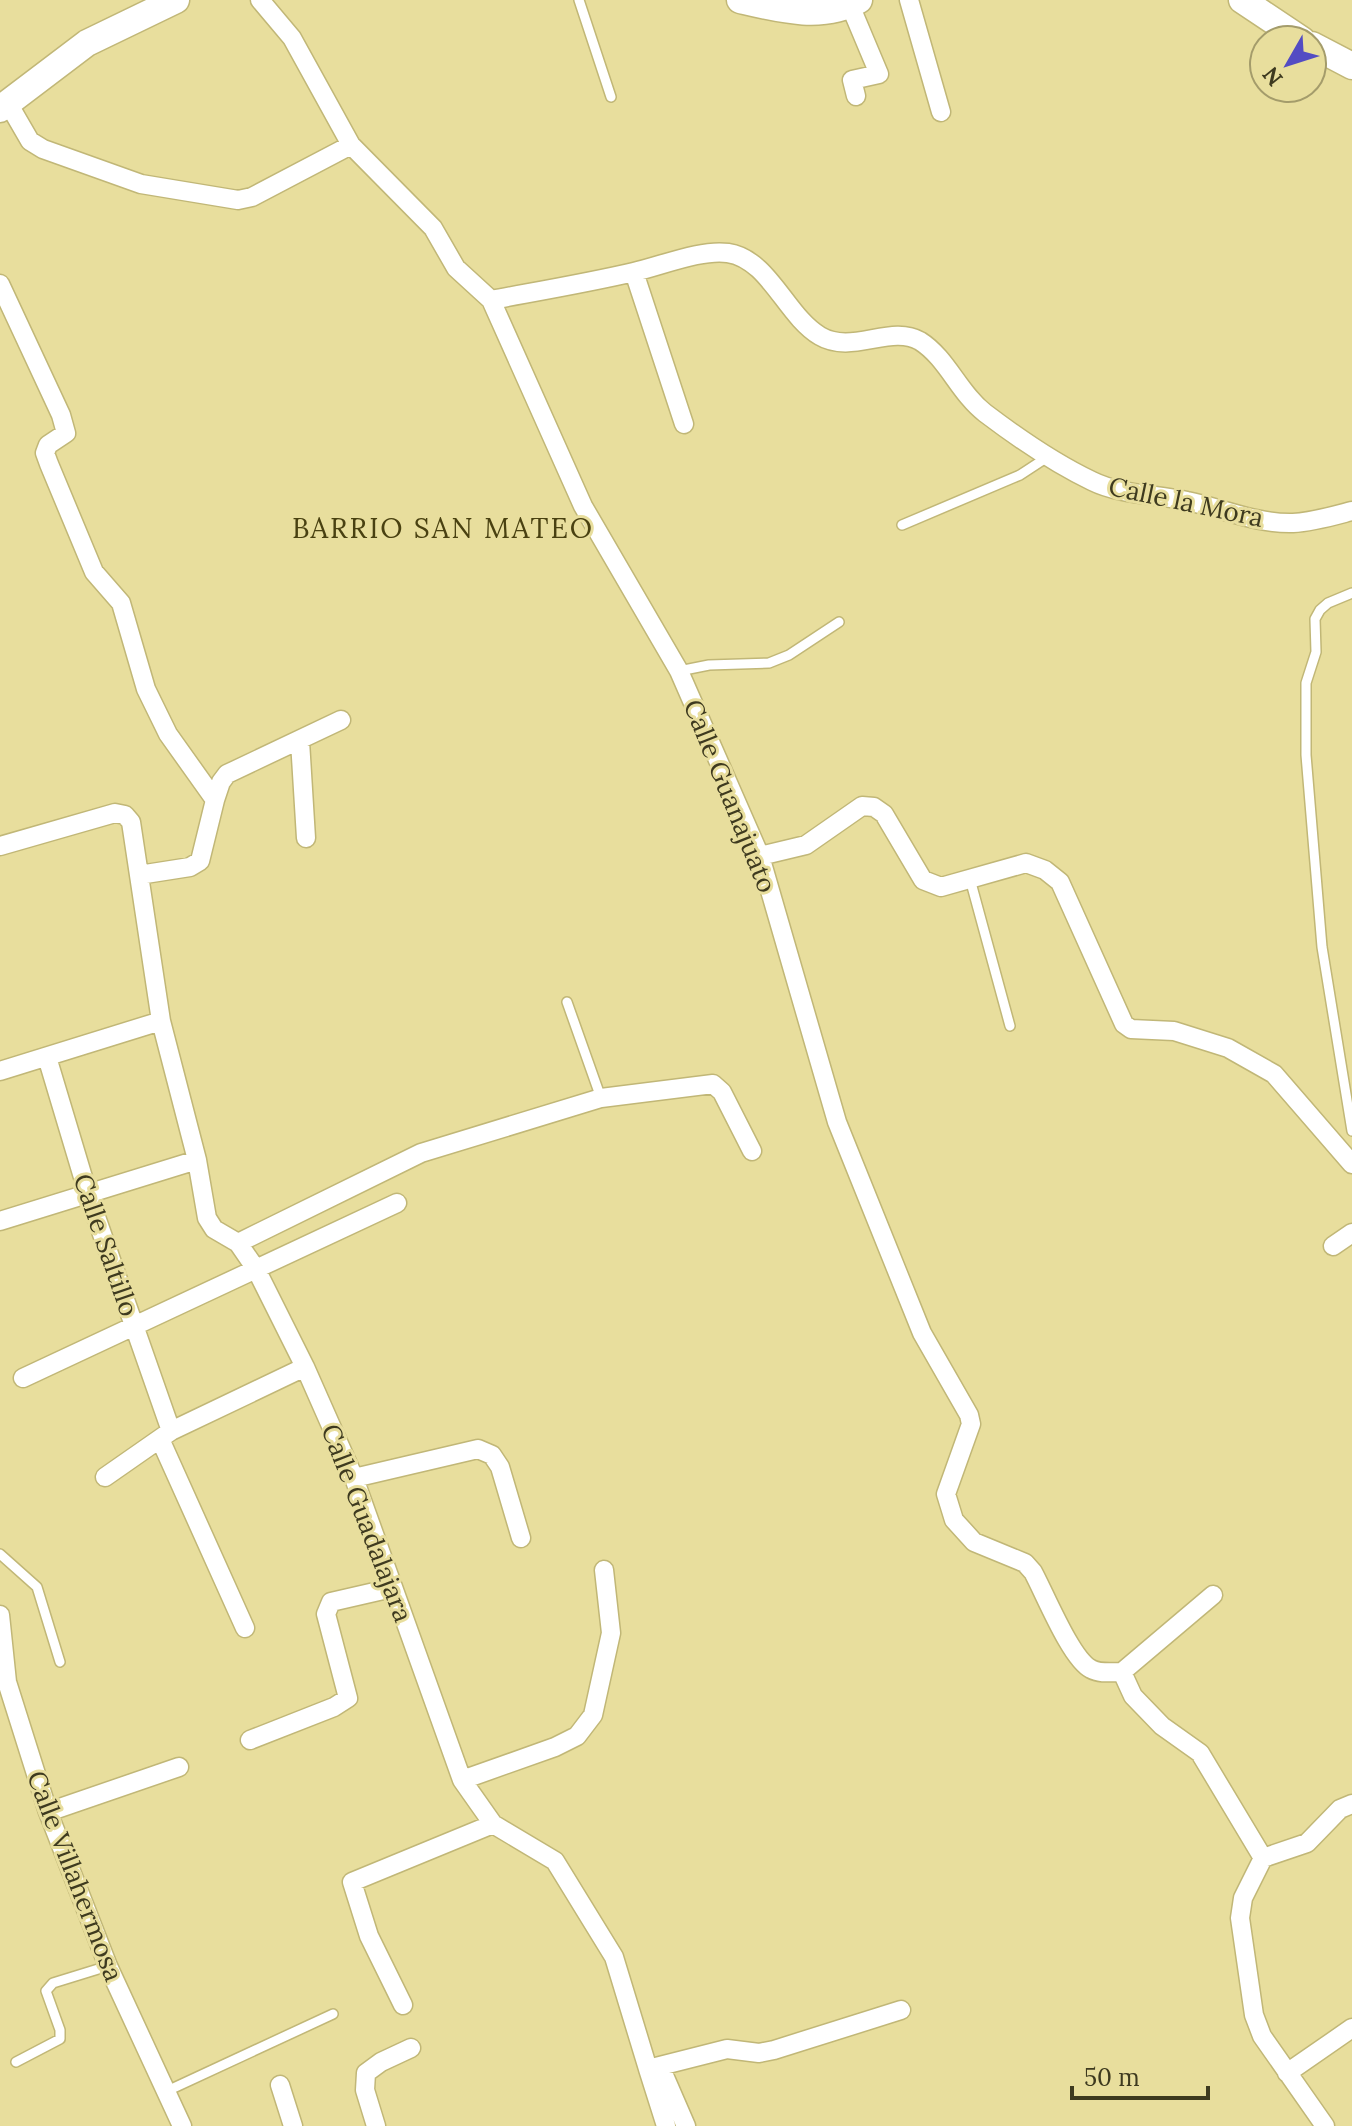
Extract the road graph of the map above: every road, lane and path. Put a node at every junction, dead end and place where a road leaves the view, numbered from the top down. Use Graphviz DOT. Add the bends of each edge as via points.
graph roads {
  1 [pos="176,0"];
  2 [pos="260,0"];
  3 [pos="579,0"];
  4 [pos="740,0"];
  5 [pos="909,0"];
  6 [pos="1242,0"];
  7 [pos="854,3"];
  8 [pos="1278,24"];
  9 [pos="1328,53"];
  10 [pos="1352,66"];
  11 [pos="856,96"];
  12 [pos="611,97"];
  13 [pos="4,106"];
  14 [pos="941,112"];
  15 [pos="351,145"];
  16 [pos="634,272"];
  17 [pos="0,284"];
  18 [pos="491,300"];
  19 [pos="684,424"];
  20 [pos="1049,456"];
  21 [pos="1352,511"];
  22 [pos="902,525"];
  23 [pos="1352,593"];
  24 [pos="839,622"];
  25 [pos="679,671"];
  26 [pos="341,720"];
  27 [pos="300,741"];
  28 [pos="215,800"];
  29 [pos="306,838"];
  30 [pos="0,846"];
  31 [pos="760,856"];
  32 [pos="139,875"];
  33 [pos="970,879"];
  34 [pos="567,1002"];
  35 [pos="161,1021"];
  36 [pos="1010,1026"];
  37 [pos="47,1057"];
  38 [pos="0,1071"];
  39 [pos="601,1098"];
  40 [pos="1352,1131"];
  41 [pos="752,1151"];
  42 [pos="197,1160"];
  43 [pos="1352,1164"];
  44 [pos="88,1194"];
  45 [pos="397,1203"];
  46 [pos="0,1221"];
  47 [pos="1352,1233"];
  48 [pos="238,1243"];
  49 [pos="1333,1246"];
  50 [pos="256,1269"];
  51 [pos="134,1328"];
  52 [pos="305,1367"];
  53 [pos="23,1378"];
  54 [pos="165,1435"];
  55 [pos="105,1477"];
  56 [pos="354,1478"];
  57 [pos="521,1538"];
  58 [pos="0,1554"];
  59 [pos="604,1570"];
  60 [pos="392,1588"];
  61 [pos="1213,1595"];
  62 [pos="0,1615"];
  63 [pos="245,1628"];
  64 [pos="60,1662"];
  65 [pos="1122,1672"];
  66 [pos="250,1740"];
  67 [pos="179,1767"];
  68 [pos="462,1780"];
  69 [pos="1352,1804"];
  70 [pos="48,1812"];
  71 [pos="493,1824"];
  72 [pos="1263,1858"];
  73 [pos="108,1966"];
  74 [pos="403,2005"];
  75 [pos="901,2010"];
  76 [pos="333,2014"];
  77 [pos="1352,2028"];
  78 [pos="411,2048"];
  79 [pos="16,2062"];
  80 [pos="654,2068"];
  81 [pos="1287,2073"];
  82 [pos="280,2085"];
  83 [pos="167,2091"];
  84 [pos="182,2126"];
  85 [pos="293,2126"];
  86 [pos="376,2126"];
  87 [pos="666,2126"];
  88 [pos="686,2126"];
  89 [pos="1325,2126"];
  1 -- 13 [label="street" via="87,43"];
  2 -- 15 [label="street" via="292,38"];
  3 -- 12 [label="lane"];
  4 -- 7 [label="street" via="814,12"];
  5 -- 14 [label="street"];
  6 -- 8 [label="street"];
  7 -- 11 [label="street" via="879,74 852,80"];
  9 -- 10 [label="street"];
  13 -- 15 [label="street" via="30,141 43,149 141,184 238,200"];
  15 -- 18 [label="street" via="433,228 456,268"];
  16 -- 18 [label="street, Calle la Mora"];
  16 -- 19 [label="street"];
  16 -- 20 [label="street, Calle la Mora" via="708,253 751,260 808,329 823,339 841,344 894,337 918,340 971,401"];
  17 -- 28 [label="street" via="61,415 66,433 45,453 94,572 121,603 146,689 168,734"];
  18 -- 25 [label="street, Calle Guanajuato" via="583,506"];
  20 -- 21 [label="street, Calle la Mora" via="1110,488 1266,521 1293,523"];
  20 -- 22 [label="lane" via="1020,475"];
  23 -- 40 [label="lane" via="1328,603 1315,619 1316,652 1306,683 1306,755 1322,947"];
  24 -- 25 [label="lane" via="769,663"];
  25 -- 31 [label="street, Calle Guanajuato"];
  26 -- 27 [label="street"];
  27 -- 28 [label="street" via="227,774"];
  27 -- 29 [label="street"];
  28 -- 32 [label="street" via="200,861"];
  30 -- 32 [label="street, Calle Guadalajara" via="115,813 125,815 131,822"];
  31 -- 33 [label="street" via="806,845 862,806 874,807 884,814 923,880 941,887"];
  31 -- 65 [label="street, Calle Guanajuato" via="837,1122 922,1333 969,1415 971,1424 946,1494 954,1520 974,1542 1025,1563 1077,1657 1089,1668"];
  32 -- 35 [label="street, Calle Guadalajara"];
  33 -- 36 [label="lane"];
  33 -- 43 [label="street" via="1026,863 1045,870 1060,882 1124,1024 1174,1031 1228,1048 1274,1074"];
  34 -- 39 [label="lane"];
  35 -- 37 [label="street"];
  35 -- 42 [label="street, Calle Guadalajara"];
  37 -- 38 [label="street"];
  37 -- 44 [label="street, Calle Saltillo"];
  39 -- 41 [label="street" via="713,1084"];
  39 -- 48 [label="street" via="421,1153"];
  42 -- 44 [label="street"];
  42 -- 48 [label="street, Calle Guadalajara" via="207,1218 214,1229"];
  44 -- 46 [label="street"];
  44 -- 51 [label="street, Calle Saltillo"];
  45 -- 50 [label="street"];
  47 -- 49 [label="street"];
  48 -- 50 [label="street, Calle Guadalajara"];
  50 -- 51 [label="street"];
  50 -- 52 [label="street, Calle Guadalajara"];
  51 -- 53 [label="street"];
  51 -- 54 [label="street, Calle Saltillo"];
  52 -- 54 [label="street"];
  52 -- 56 [label="street, Calle Guadalajara"];
  54 -- 55 [label="street"];
  54 -- 63 [label="street, Calle Saltillo"];
  56 -- 57 [label="street" via="478,1449 492,1455 500,1467"];
  56 -- 60 [label="street, Calle Guadalajara"];
  58 -- 64 [label="lane" via="37,1587"];
  59 -- 68 [label="street" via="611,1633 593,1715 577,1736 555,1747"];
  60 -- 66 [label="street" via="331,1602 326,1614 348,1698"];
  60 -- 68 [label="street, Calle Guadalajara"];
  61 -- 65 [label="street"];
  62 -- 70 [label="street, Calle Villahermosa" via="7,1682"];
  65 -- 72 [label="street" via="1133,1696 1152,1716 1200,1753"];
  67 -- 70 [label="street"];
  68 -- 71 [label="street, Calle Guadalajara"];
  69 -- 72 [label="street" via="1340,1809 1307,1843"];
  70 -- 73 [label="street, Calle Villahermosa"];
  71 -- 74 [label="street" via="352,1882 369,1936"];
  71 -- 80 [label="street, Calle Guadalajara" via="555,1861 614,1957"];
  72 -- 81 [label="street" via="1243,1898 1240,1918 1254,2015"];
  73 -- 79 [label="lane" via="48,1987 60,2039"];
  73 -- 83 [label="street, Calle Villahermosa"];
  75 -- 80 [label="street" via="774,2050 727,2049"];
  76 -- 83 [label="lane"];
  77 -- 81 [label="street"];
  78 -- 86 [label="street" via="366,2073 365,2090"];
  80 -- 87 [label="street"];
  80 -- 88 [label="street"];
  81 -- 89 [label="street"];
  82 -- 85 [label="street"];
  83 -- 84 [label="street, Calle Villahermosa"];
}
